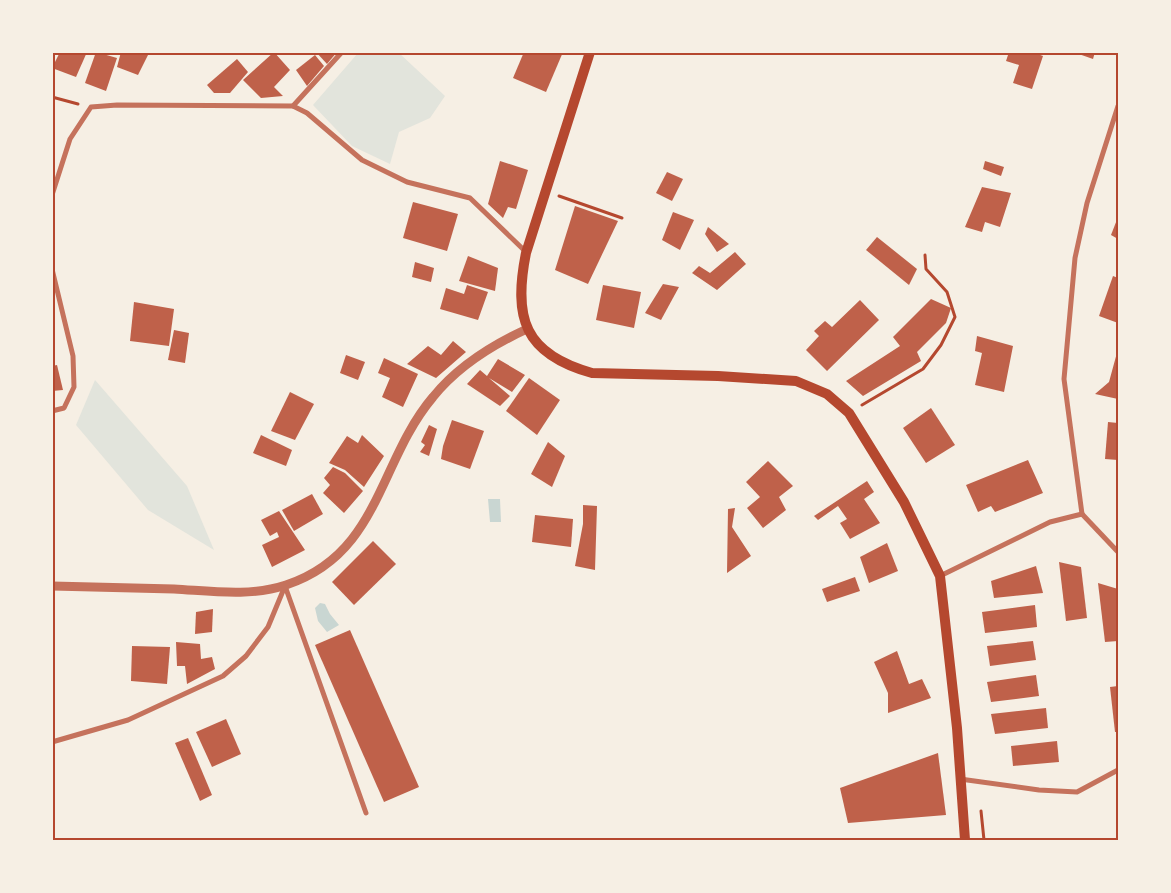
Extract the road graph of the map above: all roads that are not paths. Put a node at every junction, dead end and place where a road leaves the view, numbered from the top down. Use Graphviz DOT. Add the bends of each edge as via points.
graph roads {
  1 [pos="342,52"];
  2 [pos="590,52"];
  3 [pos="293,106"];
  4 [pos="1118,106"];
  5 [pos="52,195"];
  6 [pos="526,253"];
  7 [pos="52,269"];
  8 [pos="527,329"];
  9 [pos="52,411"];
  10 [pos="1082,514"];
  11 [pos="1118,552"];
  12 [pos="940,576"];
  13 [pos="52,586"];
  14 [pos="285,586"];
  15 [pos="52,742"];
  16 [pos="1118,770"];
  17 [pos="959,779"];
  18 [pos="366,813"];
  19 [pos="965,840"];
  1 -- 3 [label="street"];
  2 -- 6 [label="main road"];
  3 -- 5 [label="street" via="91,107 70,139"];
  3 -- 6 [label="street" via="362,160 407,182 470,198"];
  4 -- 10 [label="street" via="1087,203 1075,258 1064,379"];
  6 -- 8 [label="main road" via="520,284 521,310"];
  7 -- 9 [label="street" via="73,356 74,387 64,408"];
  8 -- 12 [label="main road" via="554,356 572,368 592,373 796,381 827,394 849,413 904,502"];
  8 -- 14 [label="street" via="492,346 433,396 409,434 359,531 345,550 313,574"];
  10 -- 11 [label="street"];
  10 -- 12 [label="street" via="1050,522"];
  12 -- 17 [label="main road" via="957,728"];
  13 -- 14 [label="street" via="246,593"];
  14 -- 15 [label="street" via="268,627 246,656 223,676 128,720"];
  14 -- 18 [label="street"];
  16 -- 17 [label="street" via="1078,792"];
  17 -- 19 [label="main road"];
}
